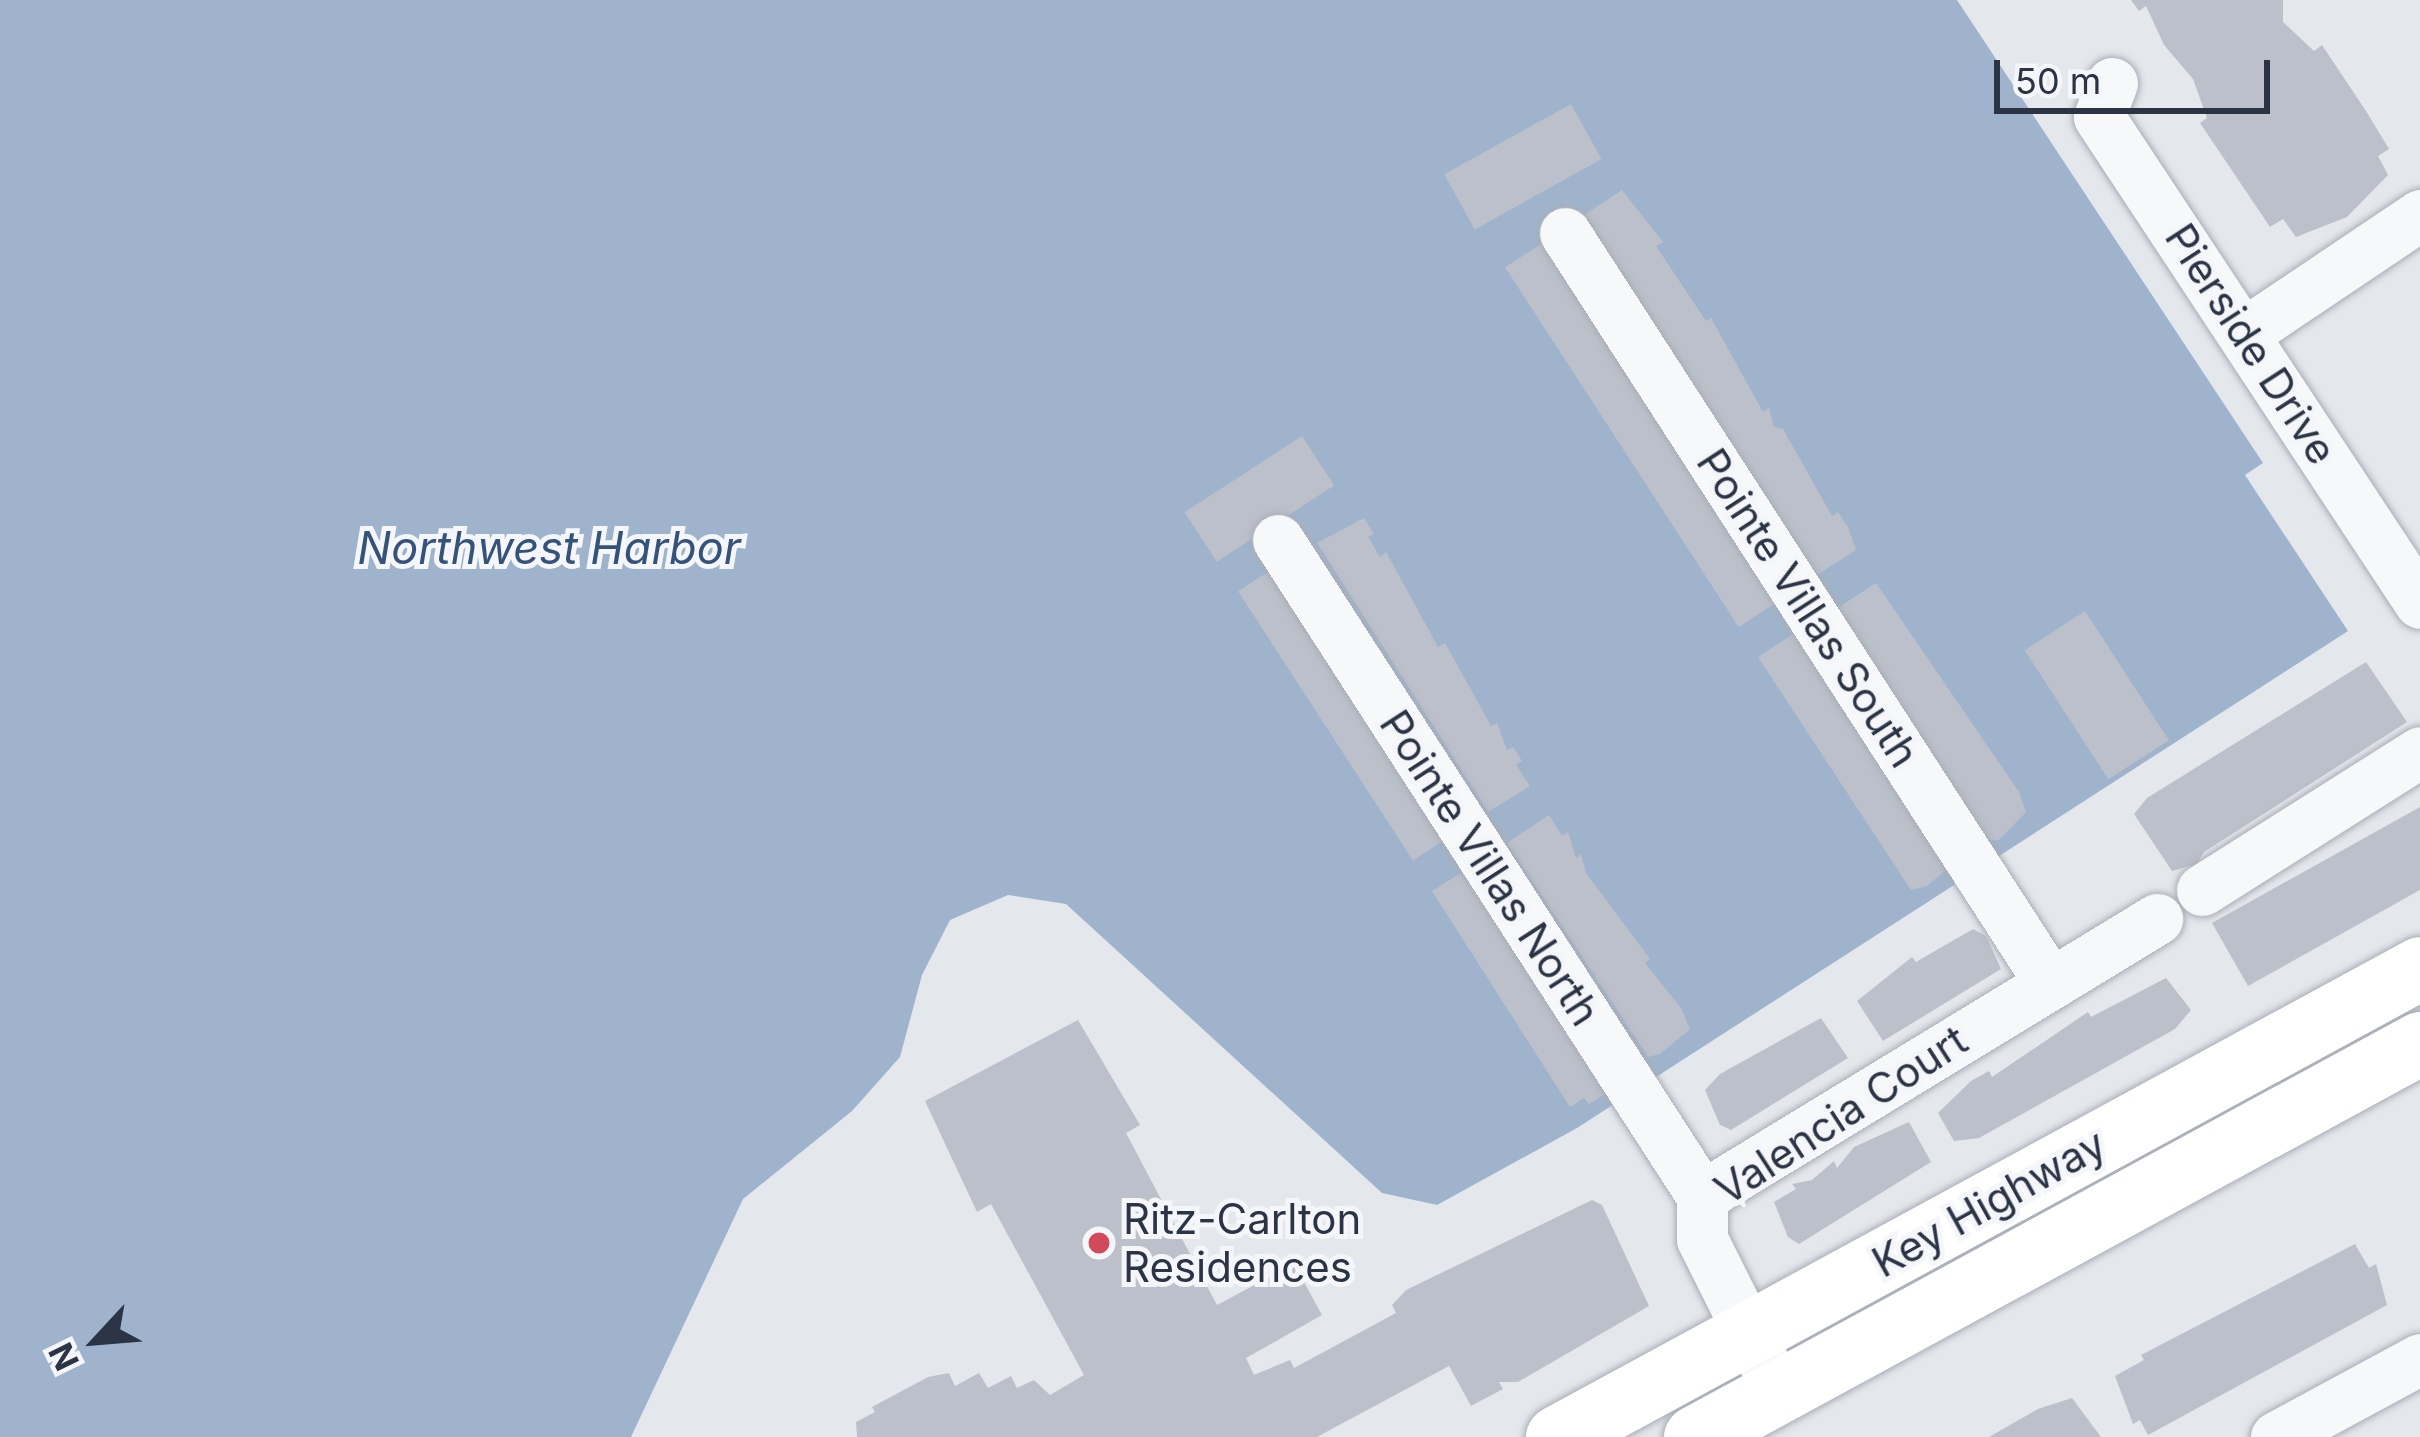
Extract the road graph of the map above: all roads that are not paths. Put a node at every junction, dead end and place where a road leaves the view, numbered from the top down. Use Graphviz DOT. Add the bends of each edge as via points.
graph roads {
  1 [pos="2112,83"];
  2 [pos="2420,215"];
  3 [pos="1565,233"];
  4 [pos="2246,332"];
  5 [pos="1278,540"];
  6 [pos="2420,604"];
  7 [pos="2420,752"];
  8 [pos="2202,890"];
  9 [pos="2157,919"];
  10 [pos="2420,968"];
  11 [pos="2050,983"];
  12 [pos="2420,1043"];
  13 [pos="1702,1196"];
  14 [pos="1749,1334"];
  15 [pos="2420,1359"];
  16 [pos="1779,1393"];
  17 [pos="1557,1437"];
  18 [pos="1696,1437"];
  19 [pos="2276,1437"];
  1 -- 4 [label="street, Pierside Drive" via="2099,117"];
  2 -- 4 [label="street"];
  3 -- 11 [label="street, Pointe Villas South"];
  4 -- 6 [label="street, Pierside Drive"];
  5 -- 13 [label="street, Pointe Villas North"];
  7 -- 8 [label="street"];
  9 -- 11 [label="street, Valencia Court"];
  10 -- 14 [label="main road, Key Highway"];
  11 -- 13 [label="street, Valencia Court"];
  12 -- 16 [label="main road, Key Highway"];
  13 -- 14 [label="street, Valencia Court" via="1702,1239"];
  14 -- 16 [label="street, Valencia Court"];
  14 -- 17 [label="main road, Key Highway"];
  15 -- 19 [label="street"];
  16 -- 18 [label="main road, Key Highway"];
}
